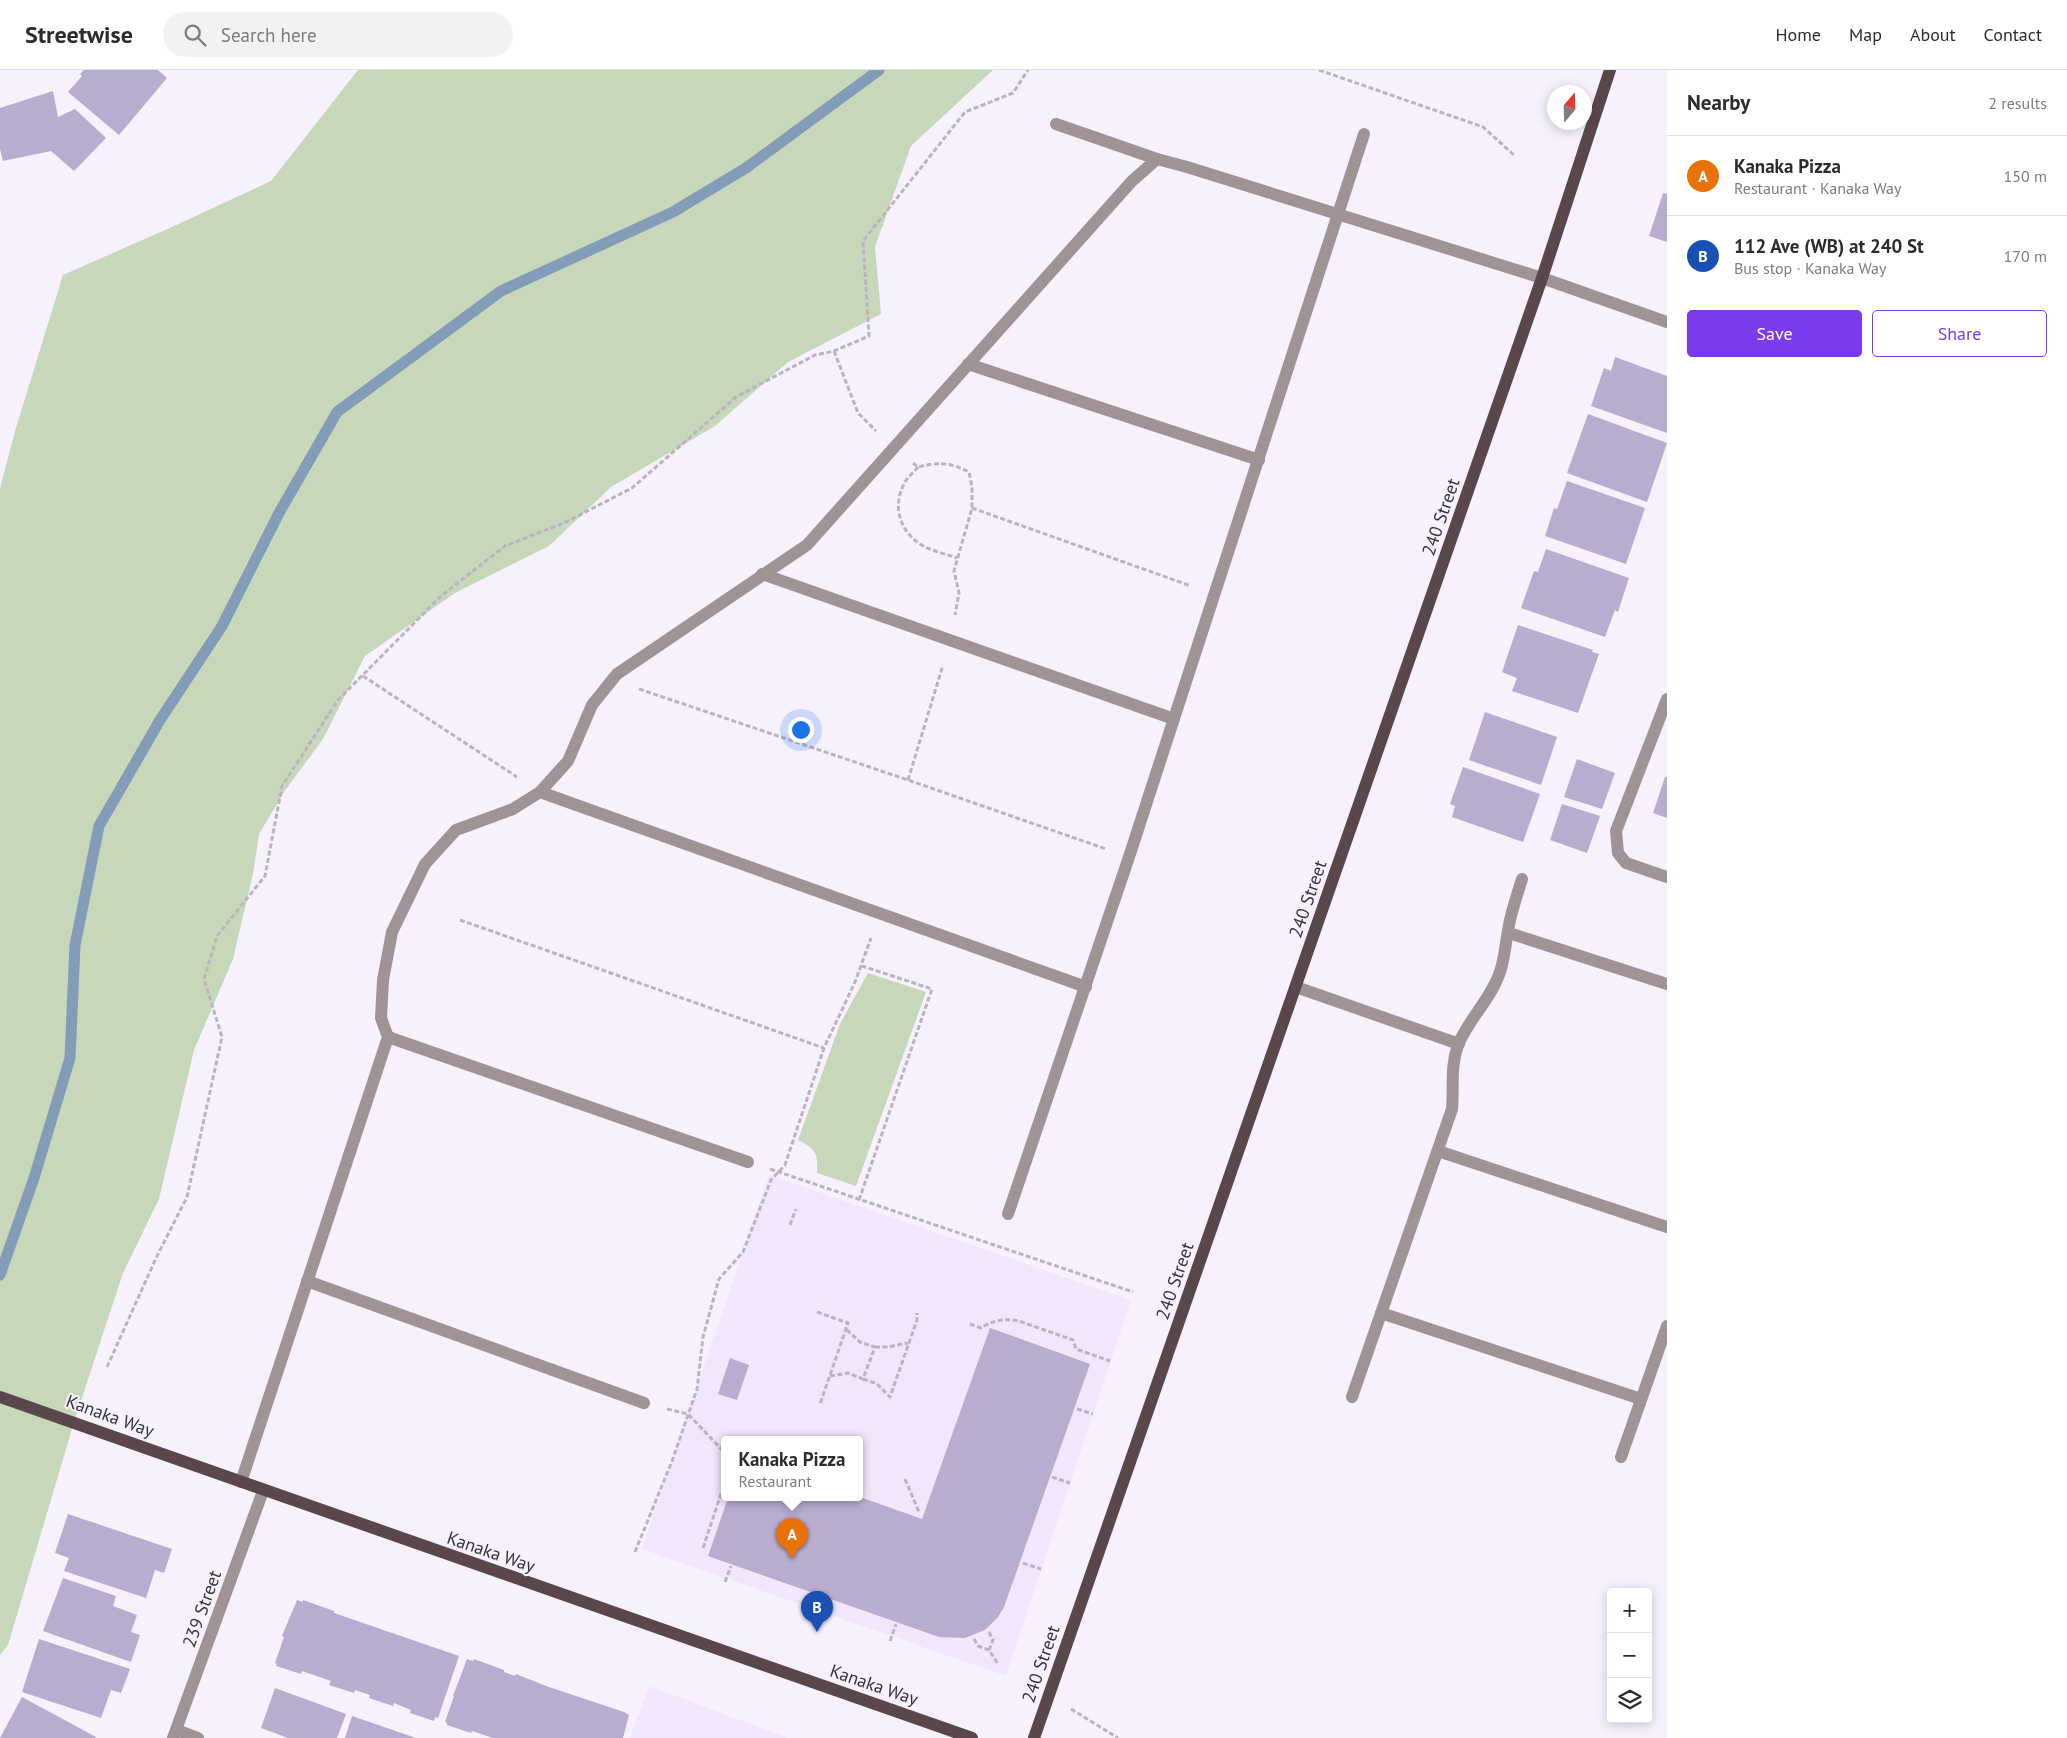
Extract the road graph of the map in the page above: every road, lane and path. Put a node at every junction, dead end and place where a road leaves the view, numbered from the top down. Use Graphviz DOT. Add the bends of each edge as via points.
graph roads {
  1 [pos="1028,70"];
  2 [pos="1319,70"];
  3 [pos="1610,70"];
  4 [pos="1056,124"];
  5 [pos="1364,134"];
  6 [pos="1515,156"];
  7 [pos="1156,159"];
  8 [pos="1340,214"];
  9 [pos="1542,278"];
  10 [pos="1667,322"];
  11 [pos="834,352"];
  12 [pos="968,364"];
  13 [pos="893,448"];
  14 [pos="1259,460"];
  15 [pos="918,467"];
  16 [pos="972,508"];
  17 [pos="957,558"];
  18 [pos="762,574"];
  19 [pos="1215,594"];
  20 [pos="950,640"];
  21 [pos="363,676"];
  22 [pos="612,680"];
  23 [pos="1667,699"];
  24 [pos="1174,719"];
  25 [pos="908,780"];
  26 [pos="540,792"];
  27 [pos="1129,857"];
  28 [pos="1667,877"];
  29 [pos="1522,879"];
  30 [pos="880,914"];
  31 [pos="460,920"];
  32 [pos="1509,933"];
  33 [pos="862,966"];
  34 [pos="1667,984"];
  35 [pos="1086,987"];
  36 [pos="1296,988"];
  37 [pos="388,1037"];
  38 [pos="1459,1044"];
  39 [pos="824,1048"];
  40 [pos="1438,1151"];
  41 [pos="748,1162"];
  42 [pos="778,1172"];
  43 [pos="859,1200"];
  44 [pos="796,1209"];
  45 [pos="1008,1214"];
  46 [pos="790,1225"];
  47 [pos="1667,1227"];
  48 [pos="307,1281"];
  49 [pos="1133,1292"];
  50 [pos="818,1312"];
  51 [pos="917,1313"];
  52 [pos="1382,1313"];
  53 [pos="970,1324"];
  54 [pos="1667,1326"];
  55 [pos="846,1329"];
  56 [pos="908,1344"];
  57 [pos="874,1347"];
  58 [pos="1110,1362"];
  59 [pos="107,1367"];
  60 [pos="830,1376"];
  61 [pos="862,1379"];
  62 [pos="0,1397"];
  63 [pos="1352,1397"];
  64 [pos="1641,1399"];
  65 [pos="644,1403"];
  66 [pos="820,1404"];
  67 [pos="1077,1408"];
  68 [pos="688,1414"];
  69 [pos="1093,1414"];
  70 [pos="721,1449"];
  71 [pos="1621,1457"];
  72 [pos="1052,1477"];
  73 [pos="905,1479"];
  74 [pos="241,1482"];
  75 [pos="1070,1483"];
  76 [pos="264,1491"];
  77 [pos="721,1495"];
  78 [pos="919,1512"];
  79 [pos="703,1548"];
  80 [pos="635,1552"];
  81 [pos="1024,1563"];
  82 [pos="731,1566"];
  83 [pos="1041,1569"];
  84 [pos="725,1582"];
  85 [pos="896,1624"];
  86 [pos="989,1632"];
  87 [pos="974,1639"];
  88 [pos="890,1641"];
  89 [pos="989,1650"];
  90 [pos="998,1664"];
  91 [pos="1049,1695"];
  92 [pos="175,1734"];
  93 [pos="198,1738"];
  94 [pos="972,1738"];
  95 [pos="1034,1738"];
  96 [pos="1118,1738"];
  1 -- 11 [label="path" via="1013,94 965,112 863,241 869,336"];
  2 -- 6 [label="path" via="1483,127"];
  3 -- 9 [label="main road, 240 Street"];
  4 -- 7 [label="street"];
  5 -- 8 [label="street"];
  7 -- 8 [label="street"];
  7 -- 12 [label="street" via="1132,181"];
  8 -- 9 [label="street"];
  8 -- 14 [label="street"];
  9 -- 10 [label="street"];
  9 -- 36 [label="main road, 240 Street"];
  11 -- 13 [label="path" via="858,413"];
  11 -- 21 [label="path" via="815,355 736,397 632,488 566,522 505,546 441,596"];
  12 -- 13 [label="street"];
  12 -- 14 [label="street"];
  13 -- 15 [label="path"];
  13 -- 18 [label="street" via="806,544"];
  14 -- 19 [label="street"];
  15 -- 16 [label="path" via="951,464 968,472"];
  15 -- 17 [label="path" via="900,496 898,515 906,532 922,545"];
  16 -- 17 [label="path"];
  16 -- 19 [label="path"];
  17 -- 20 [label="path" via="954,572 959,593"];
  18 -- 20 [label="street"];
  18 -- 22 [label="street"];
  19 -- 24 [label="street"];
  20 -- 24 [label="street"];
  20 -- 25 [label="path"];
  21 -- 26 [label="path"];
  21 -- 59 [label="path" via="338,700 282,786 265,876 217,936 204,979 222,1036 187,1197"];
  22 -- 25 [label="path"];
  22 -- 26 [label="street" via="592,705 568,761"];
  23 -- 28 [label="street" via="1616,831 1618,853 1626,863"];
  24 -- 27 [label="street"];
  25 -- 27 [label="path"];
  26 -- 30 [label="street"];
  26 -- 37 [label="street" via="513,809 456,830 425,864 392,932 382,980 381,1018"];
  27 -- 35 [label="street"];
  29 -- 32 [label="street" via="1510,918"];
  30 -- 33 [label="path"];
  30 -- 35 [label="street"];
  31 -- 39 [label="path"];
  32 -- 34 [label="street"];
  32 -- 38 [label="street" via="1499,974"];
  33 -- 39 [label="path"];
  33 -- 43 [label="path" via="932,989"];
  35 -- 45 [label="street"];
  36 -- 38 [label="street"];
  36 -- 91 [label="main road, 240 Street"];
  37 -- 41 [label="street"];
  37 -- 48 [label="street"];
  38 -- 40 [label="street" via="1452,1067 1452,1110"];
  39 -- 42 [label="path" via="785,1165"];
  40 -- 47 [label="street"];
  40 -- 52 [label="street"];
  41 -- 42 [label="path"];
  42 -- 43 [label="path"];
  42 -- 68 [label="path" via="771,1180 743,1252 719,1279 703,1338 697,1389"];
  43 -- 49 [label="path"];
  44 -- 46 [label="path"];
  48 -- 65 [label="street"];
  48 -- 74 [label="street"];
  50 -- 55 [label="path" via="848,1324"];
  51 -- 56 [label="path"];
  52 -- 63 [label="street"];
  52 -- 64 [label="street"];
  53 -- 58 [label="path" via="981,1328 993,1321 1019,1321 1073,1340 1076,1349"];
  54 -- 64 [label="street"];
  55 -- 57 [label="path" via="860,1342"];
  55 -- 60 [label="path"];
  56 -- 57 [label="path"];
  56 -- 61 [label="path" via="890,1397 877,1384"];
  57 -- 61 [label="path"];
  60 -- 61 [label="path" via="848,1373"];
  60 -- 66 [label="path"];
  62 -- 74 [label="main road, Kanaka Way"];
  64 -- 71 [label="street"];
  65 -- 68 [label="path"];
  67 -- 69 [label="path"];
  68 -- 70 [label="path"];
  68 -- 80 [label="path"];
  72 -- 75 [label="path"];
  73 -- 78 [label="path"];
  74 -- 76 [label="main road, Kanaka Way"];
  76 -- 92 [label="street, 239 Street"];
  76 -- 94 [label="main road, Kanaka Way"];
  77 -- 79 [label="path"];
  81 -- 83 [label="path"];
  82 -- 84 [label="path"];
  85 -- 88 [label="path"];
  86 -- 89 [label="path" via="992,1640"];
  87 -- 89 [label="path" via="978,1646"];
  89 -- 90 [label="path"];
  91 -- 95 [label="main road, 240 Street"];
  91 -- 96 [label="path"];
  92 -- 93 [label="street"];
}
